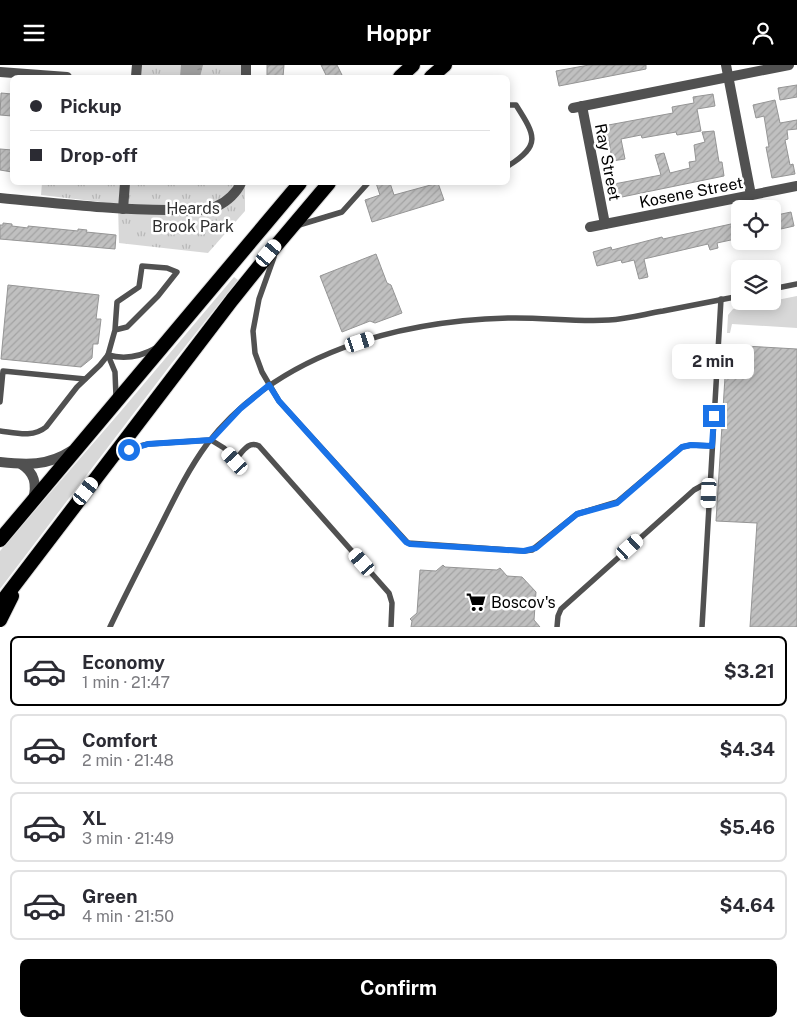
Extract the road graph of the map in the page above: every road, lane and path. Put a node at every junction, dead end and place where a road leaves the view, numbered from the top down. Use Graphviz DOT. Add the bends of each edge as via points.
graph roads {
  1 [pos="412,65"];
  2 [pos="445,65"];
  3 [pos="726,65"];
  4 [pos="789,65"];
  5 [pos="0,72"];
  6 [pos="40,75"];
  7 [pos="402,75"];
  8 [pos="434,75"];
  9 [pos="728,77"];
  10 [pos="510,105"];
  11 [pos="510,165"];
  12 [pos="126,185"];
  13 [pos="240,185"];
  14 [pos="298,185"];
  15 [pos="327,185"];
  16 [pos="366,185"];
  17 [pos="797,186"];
  18 [pos="751,195"];
  19 [pos="0,198"];
  20 [pos="123,209"];
  21 [pos="605,224"];
  22 [pos="590,227"];
  23 [pos="282,237"];
  24 [pos="797,284"];
  25 [pos="781,287"];
  26 [pos="731,297"];
  27 [pos="721,299"];
  28 [pos="115,330"];
  29 [pos="164,344"];
  30 [pos="108,355"];
  31 [pos="85,379"];
  32 [pos="269,385"];
  33 [pos="116,400"];
  34 [pos="0,402"];
  35 [pos="0,431"];
  36 [pos="211,440"];
  37 [pos="712,446"];
  38 [pos="77,448"];
  39 [pos="0,462"];
  40 [pos="107,463"];
  41 [pos="21,465"];
  42 [pos="710,485"];
  43 [pos="33,501"];
  44 [pos="0,540"];
  45 [pos="21,576"];
  46 [pos="0,604"];
  47 [pos="0,620"];
  48 [pos="110,627"];
  49 [pos="391,627"];
  50 [pos="557,627"];
  51 [pos="702,627"];
  1 -- 7 [label="highway"];
  2 -- 8 [label="highway"];
  3 -- 9 [label="street"];
  4 -- 9 [label="street"];
  5 -- 6 [label="street"];
  9 -- 18 [label="street"];
  9 -- 21 [label="street, Ray Street" via="577,107"];
  10 -- 11 [label="lane" via="516,105 533,139 522,157"];
  12 -- 20 [label="street"];
  13 -- 20 [label="street" via="228,200 217,207 202,210"];
  14 -- 29 [label="highway"];
  15 -- 23 [label="highway"];
  16 -- 23 [label="lane" via="342,212 296,226"];
  17 -- 18 [label="street, Kosene Street"];
  18 -- 21 [label="street, Kosene Street"];
  19 -- 20 [label="street"];
  21 -- 22 [label="street, Kosene Street"];
  23 -- 32 [label="lane" via="266,275 253,331 256,359"];
  23 -- 40 [label="highway"];
  24 -- 25 [label="lane"];
  26 -- 27 [label="lane"];
  27 -- 32 [label="lane" via="616,319 496,319 415,329 350,345"];
  27 -- 37 [label="lane"];
  28 -- 28 [label="lane" via="117,302 139,287 142,266 177,272 127,327"];
  28 -- 30 [label="lane"];
  29 -- 30 [label="lane" via="136,357"];
  29 -- 33 [label="highway"];
  30 -- 31 [label="lane"];
  30 -- 33 [label="lane" via="115,371"];
  31 -- 34 [label="lane" via="3,371"];
  31 -- 35 [label="lane" via="40,432"];
  32 -- 36 [label="lane" via="240,409"];
  32 -- 37 [label="lane" via="279,401 401,538 410,544 532,550 577,514 617,503 682,447"];
  33 -- 38 [label="highway"];
  36 -- 40 [label="lane" via="148,444 129,450"];
  36 -- 48 [label="lane" via="180,486"];
  36 -- 49 [label="lane" via="224,448 235,461 249,445 254,444 261,449 389,593"];
  37 -- 42 [label="lane"];
  38 -- 41 [label="street" via="53,460"];
  38 -- 43 [label="highway"];
  39 -- 41 [label="street"];
  40 -- 45 [label="highway"];
  41 -- 43 [label="street" via="34,480"];
  42 -- 50 [label="lane" via="697,488 561,609"];
  42 -- 51 [label="lane"];
  43 -- 44 [label="highway"];
  45 -- 46 [label="highway"];
  45 -- 47 [label="highway"];
}
